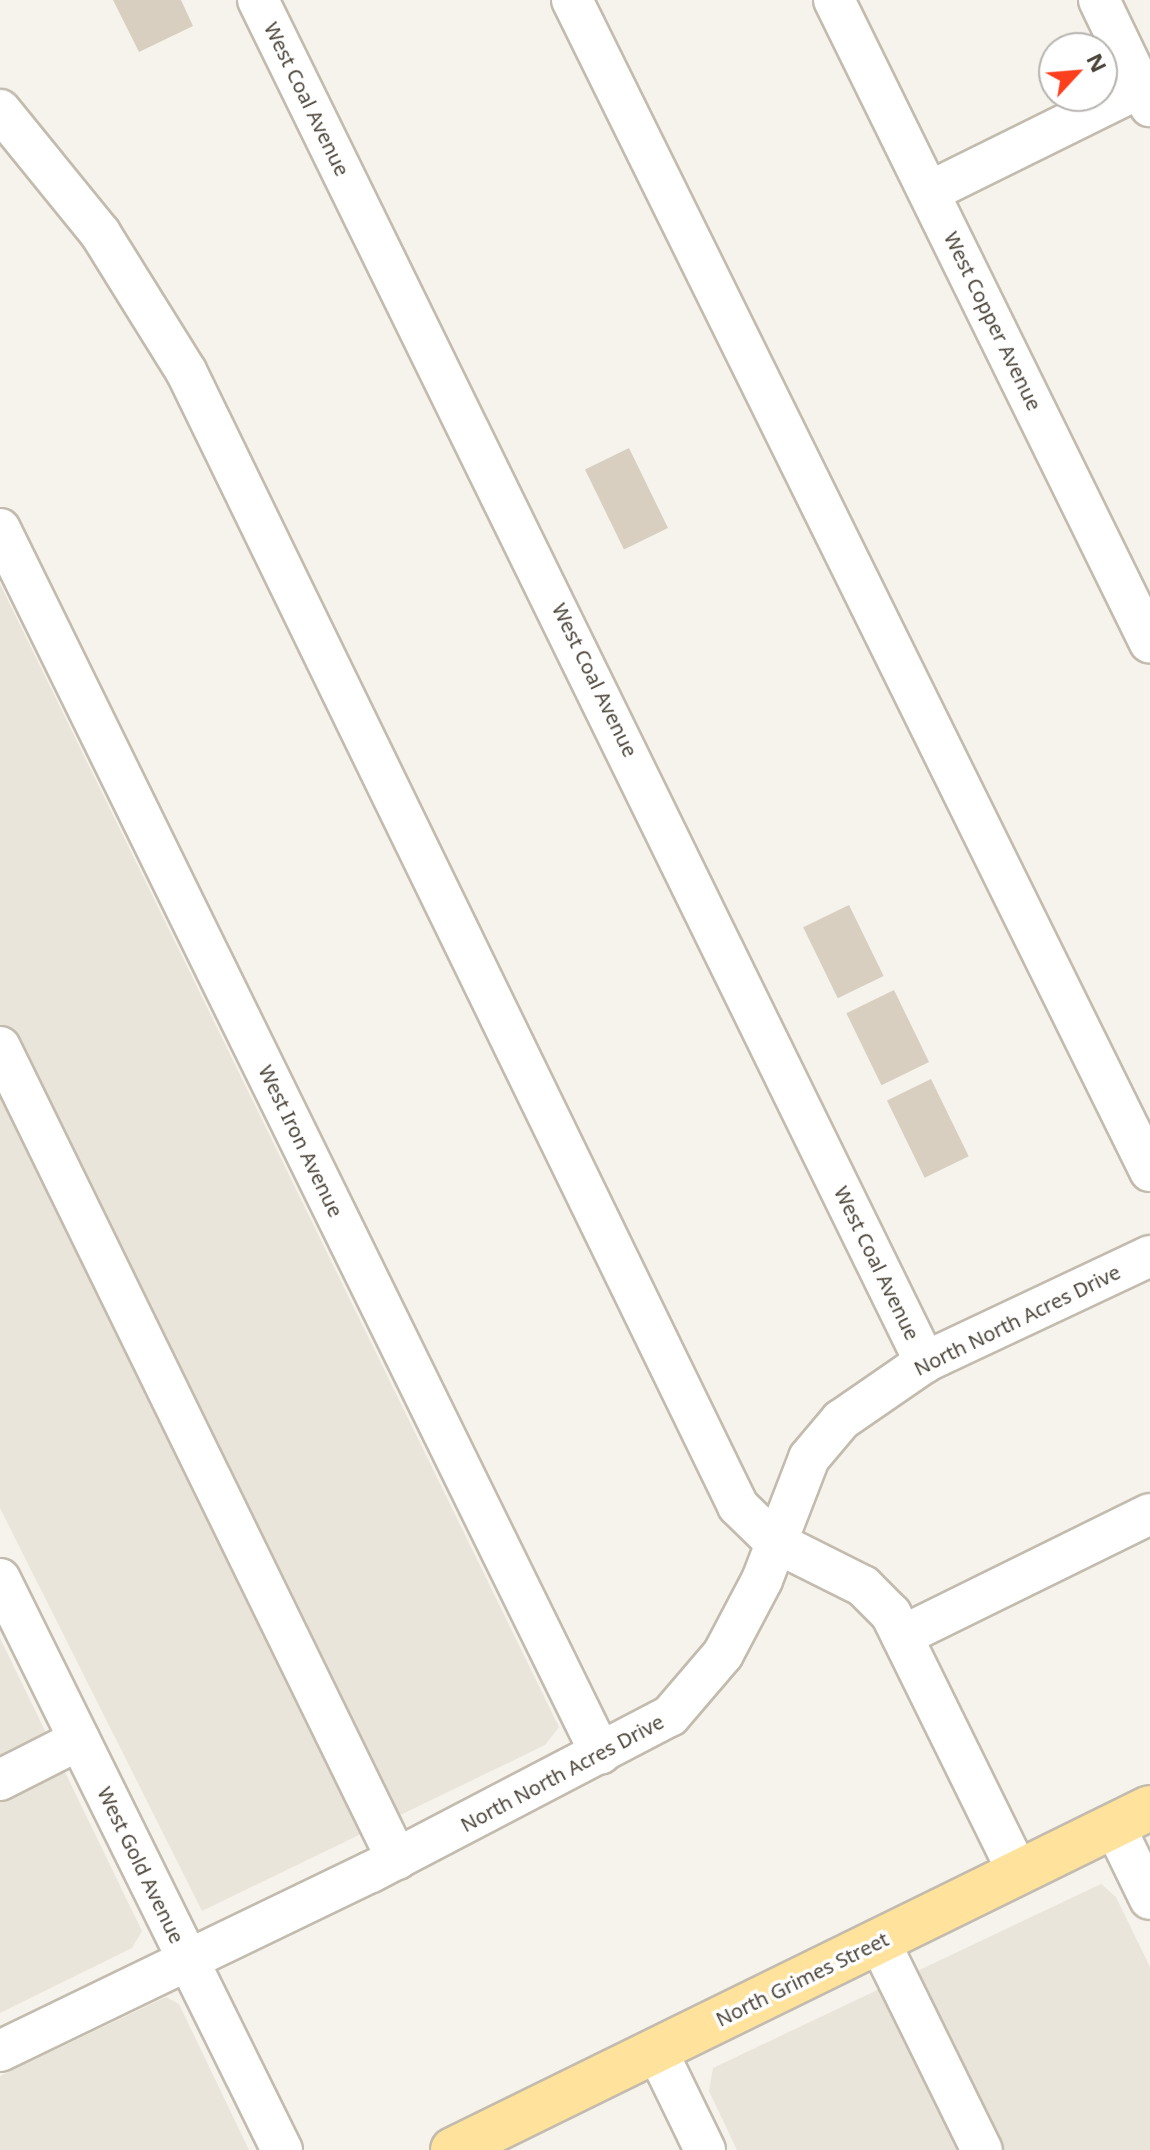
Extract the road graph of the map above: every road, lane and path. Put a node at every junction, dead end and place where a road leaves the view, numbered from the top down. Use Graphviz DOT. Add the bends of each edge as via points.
graph roads {
  1 [pos="258,0"];
  2 [pos="572,0"];
  3 [pos="834,0"];
  4 [pos="1099,0"];
  5 [pos="1147,92"];
  6 [pos="0,110"];
  7 [pos="929,192"];
  8 [pos="0,529"];
  9 [pos="1150,643"];
  10 [pos="0,1047"];
  11 [pos="1150,1171"];
  12 [pos="1150,1256"];
  13 [pos="925,1362"];
  14 [pos="1150,1514"];
  15 [pos="775,1542"];
  16 [pos="0,1579"];
  17 [pos="902,1636"];
  18 [pos="79,1740"];
  19 [pos="601,1754"];
  20 [pos="0,1780"];
  21 [pos="1132,1816"];
  22 [pos="397,1859"];
  23 [pos="1018,1872"];
  24 [pos="1150,1899"];
  25 [pos="879,1941"];
  26 [pos="188,1961"];
  27 [pos="0,2051"];
  28 [pos="657,2051"];
  29 [pos="282,2150"];
  30 [pos="453,2150"];
  31 [pos="705,2150"];
  32 [pos="982,2150"];
  1 -- 13 [label="street, West Coal Avenue"];
  2 -- 11 [label="street"];
  3 -- 7 [label="street, West Copper Avenue"];
  4 -- 5 [label="street"];
  5 -- 7 [label="street"];
  6 -- 15 [label="street" via="100,233 186,371 738,1506"];
  7 -- 9 [label="street, West Copper Avenue"];
  8 -- 19 [label="street, West Iron Avenue"];
  10 -- 22 [label="street"];
  12 -- 13 [label="street, North North Acres Drive"];
  13 -- 15 [label="street, North North Acres Drive" via="841,1420 809,1458"];
  14 -- 17 [label="street"];
  15 -- 17 [label="street" via="863,1586"];
  15 -- 19 [label="street, North North Acres Drive" via="762,1580 700,1688 670,1716"];
  16 -- 18 [label="street, West Gold Avenue"];
  17 -- 23 [label="street"];
  18 -- 20 [label="street"];
  18 -- 26 [label="street, West Gold Avenue"];
  19 -- 22 [label="street, North North Acres Drive"];
  21 -- 23 [label="main road, North Grimes Street"];
  21 -- 24 [label="street"];
  22 -- 26 [label="street, North North Acres Drive"];
  23 -- 25 [label="main road, North Grimes Street"];
  25 -- 28 [label="main road, North Grimes Street"];
  25 -- 32 [label="street"];
  26 -- 27 [label="street, North North Acres Drive"];
  26 -- 29 [label="street, West Gold Avenue"];
  28 -- 30 [label="main road, North Grimes Street"];
  28 -- 31 [label="street"];
}
